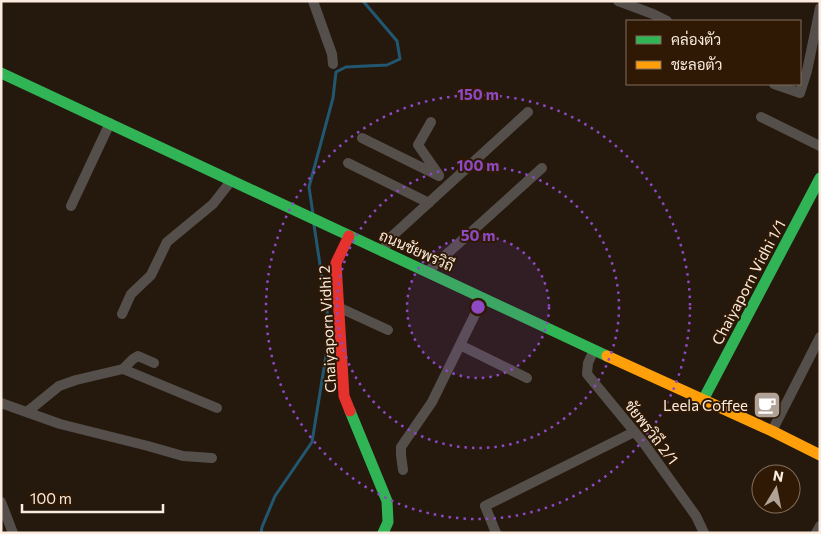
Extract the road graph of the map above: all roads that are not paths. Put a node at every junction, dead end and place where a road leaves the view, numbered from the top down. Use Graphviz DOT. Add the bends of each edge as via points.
graph roads {
  1 [pos="314,1"];
  2 [pos="618,1"];
  3 [pos="820,8"];
  4 [pos="665,20"];
  5 [pos="333,64"];
  6 [pos="1,73"];
  7 [pos="777,85"];
  8 [pos="528,112"];
  9 [pos="760,117"];
  10 [pos="431,122"];
  11 [pos="110,124"];
  12 [pos="362,138"];
  13 [pos="820,146"];
  14 [pos="348,163"];
  15 [pos="542,168"];
  16 [pos="440,176"];
  17 [pos="820,178"];
  18 [pos="231,181"];
  19 [pos="447,186"];
  20 [pos="429,203"];
  21 [pos="71,206"];
  22 [pos="350,236"];
  23 [pos="384,252"];
  24 [pos="428,271"];
  25 [pos="483,298"];
  26 [pos="338,307"];
  27 [pos="122,314"];
  28 [pos="388,330"];
  29 [pos="820,337"];
  30 [pos="460,345"];
  31 [pos="594,350"];
  32 [pos="154,363"];
  33 [pos="123,369"];
  34 [pos="527,378"];
  35 [pos="704,400"];
  36 [pos="1,403"];
  37 [pos="217,408"];
  38 [pos="27,412"];
  39 [pos="772,431"];
  40 [pos="634,432"];
  41 [pos="820,455"];
  42 [pos="212,458"];
  43 [pos="403,470"];
  44 [pos="1,502"];
  45 [pos="820,526"];
  46 [pos="14,533"];
  47 [pos="383,533"];
  48 [pos="496,533"];
  49 [pos="704,533"];
  50 [pos="816,533"];
  1 -- 5 [label="street"];
  2 -- 4 [label="street"];
  3 -- 7 [label="street" via="800,93"];
  6 -- 11 [label="main road, ถนนชัยพรวิถี"];
  8 -- 19 [label="street"];
  9 -- 13 [label="street"];
  10 -- 16 [label="street" via="418,145"];
  11 -- 18 [label="main road, ถนนชัยพรวิถี"];
  11 -- 21 [label="street"];
  12 -- 16 [label="street"];
  14 -- 20 [label="street"];
  15 -- 24 [label="street"];
  16 -- 19 [label="street"];
  17 -- 35 [label="main road, Chaiyaporn Vidhi 1/1"];
  18 -- 22 [label="main road, ถนนชัยพรวิถี"];
  18 -- 27 [label="street" via="213,204 167,242 151,275 131,294"];
  19 -- 20 [label="street"];
  20 -- 23 [label="street" via="389,239"];
  22 -- 23 [label="main road, ถนนชัยพรวิถี"];
  22 -- 26 [label="main road, Chaiyaporn Vidhi 2" via="336,263"];
  23 -- 24 [label="main road, ถนนชัยพรวิถี"];
  24 -- 25 [label="main road, ถนนชัยพรวิถี"];
  25 -- 30 [label="street"];
  25 -- 31 [label="main road, ถนนชัยพรวิถี"];
  26 -- 28 [label="street"];
  26 -- 47 [label="main road, Chaiyaporn Vidhi 2" via="344,396 387,501 388,522"];
  29 -- 39 [label="street"];
  30 -- 34 [label="street"];
  30 -- 43 [label="street" via="432,402 401,447"];
  31 -- 35 [label="main road, ถนนชัยพรวิถี"];
  31 -- 40 [label="street, ชัยพรวิถี 2/1" via="587,374"];
  32 -- 33 [label="street" via="138,356"];
  33 -- 37 [label="street"];
  33 -- 38 [label="street" via="59,386"];
  35 -- 39 [label="main road, ถนนชัยพรวิถี"];
  36 -- 38 [label="street"];
  38 -- 42 [label="street" via="60,424 182,456"];
  39 -- 41 [label="main road, ถนนชัยพรวิถี"];
  40 -- 48 [label="street" via="485,506"];
  40 -- 49 [label="street, ชัยพรวิถี 2/1" via="696,516"];
  44 -- 46 [label="street"];
  45 -- 50 [label="street"];
}
